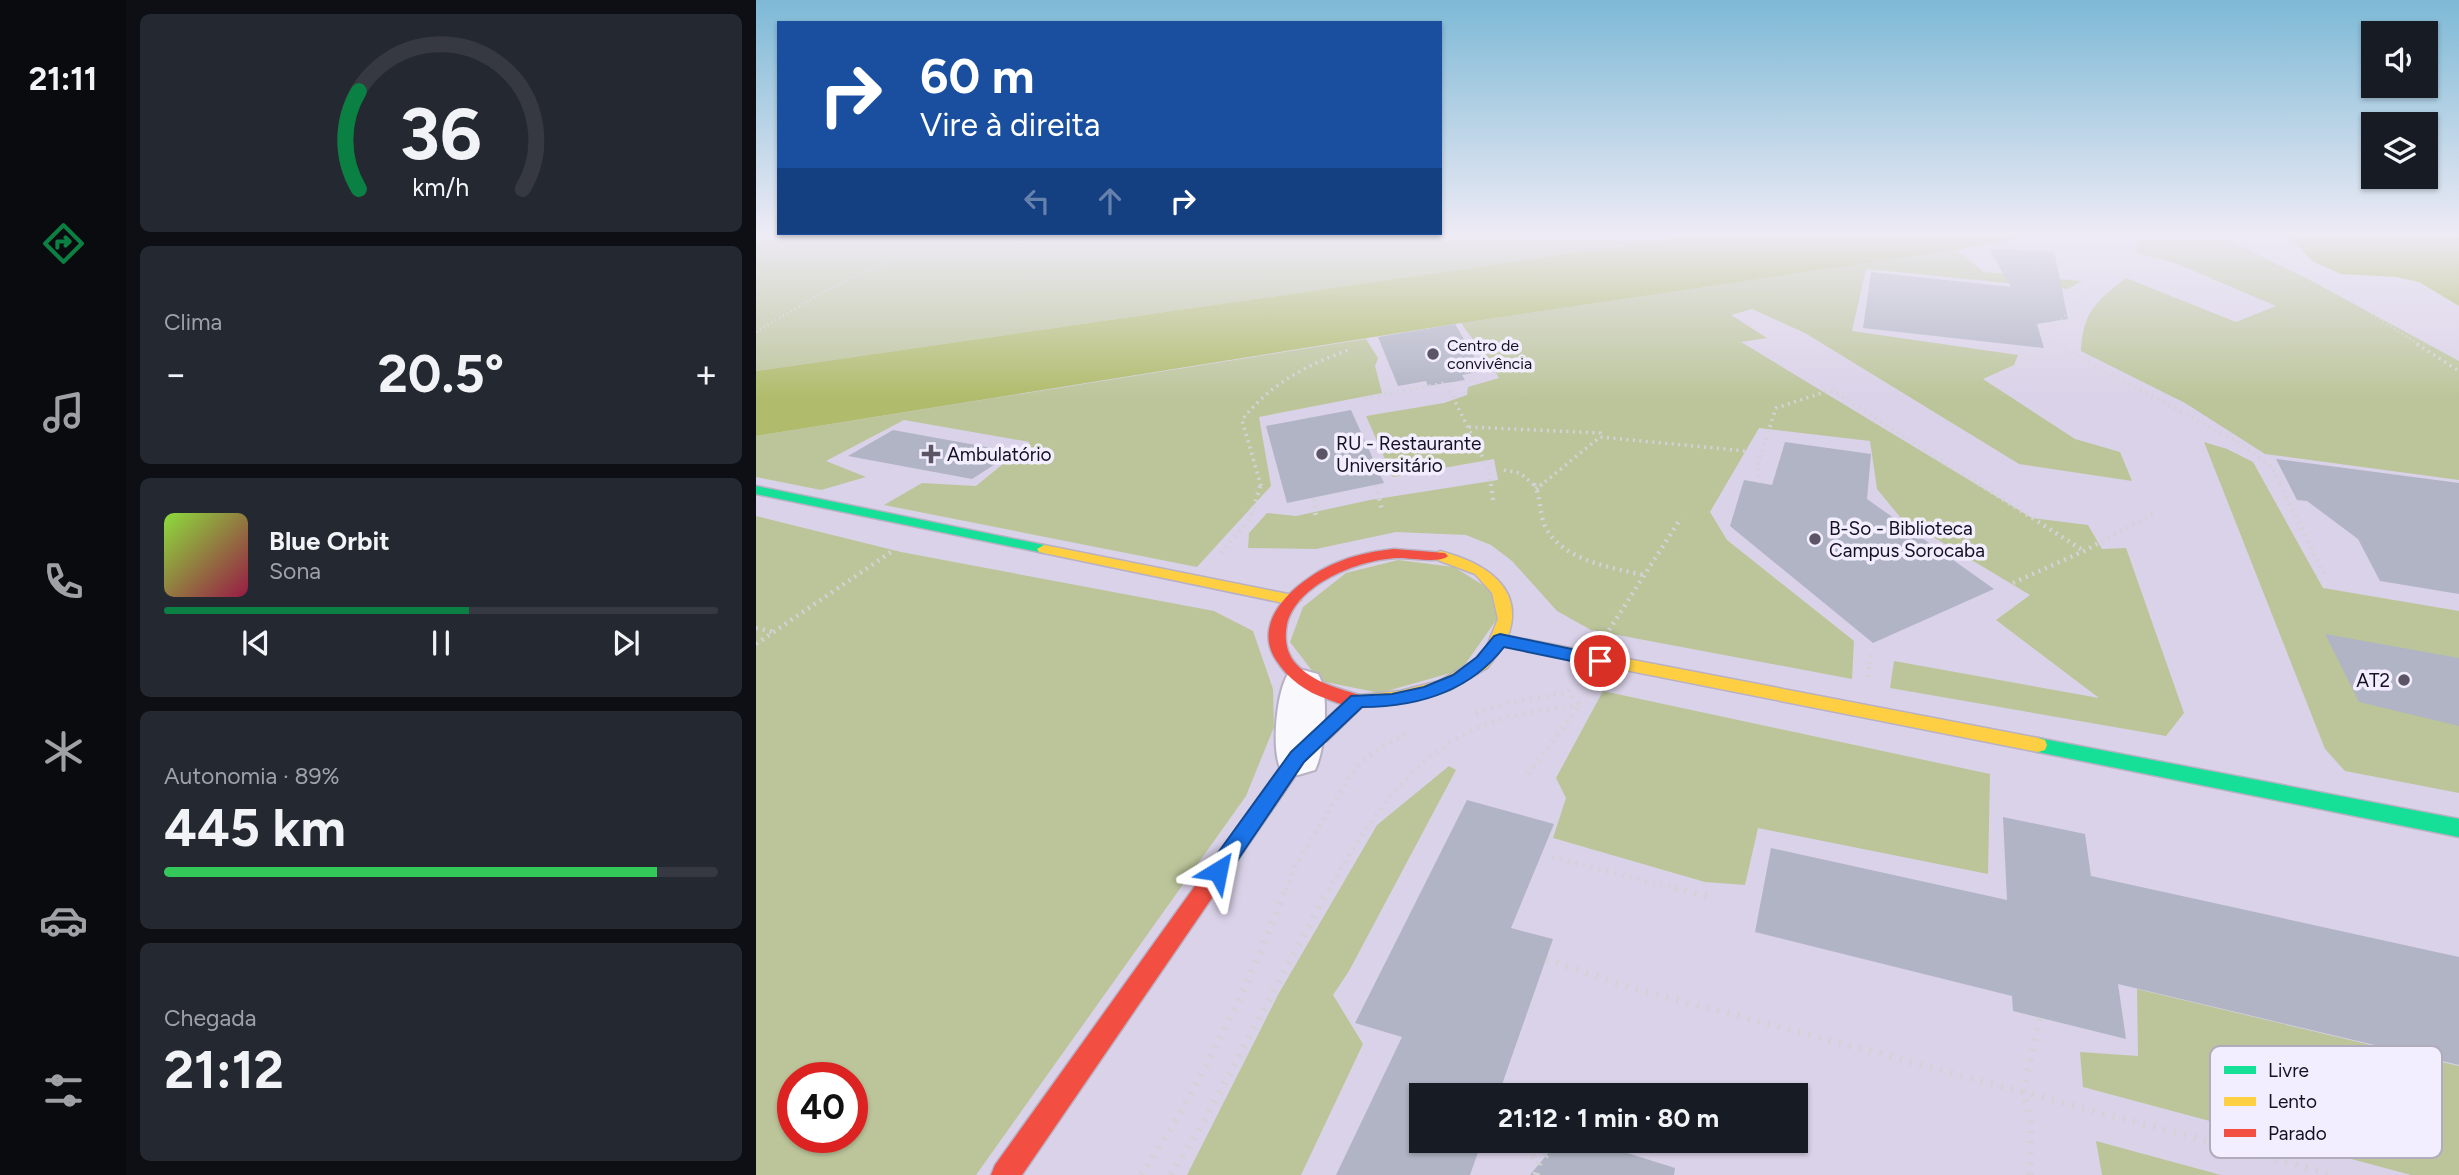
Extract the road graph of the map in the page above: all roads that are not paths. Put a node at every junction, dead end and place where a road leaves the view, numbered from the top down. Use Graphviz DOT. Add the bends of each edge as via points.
graph roads {
  1 [pos="756,490"];
  2 [pos="1293,600"];
  3 [pos="1500,640"];
  4 [pos="1303,685"];
  5 [pos="1357,701"];
  6 [pos="1298,757"];
  7 [pos="2459,828"];
  8 [pos="1005,1175"];
  1 -- 2 [label="street"];
  2 -- 3 [label="street" via="1313,582 1366,558 1415,553 1452,558 1476,567 1504,599 1507,619"];
  2 -- 4 [label="street" via="1279,621 1276,645 1284,666"];
  3 -- 5 [label="street" via="1483,661 1438,688 1392,701"];
  3 -- 7 [label="street"];
  4 -- 5 [label="street"];
  4 -- 6 [label="street"];
  5 -- 6 [label="street"];
  6 -- 8 [label="street"];
}
